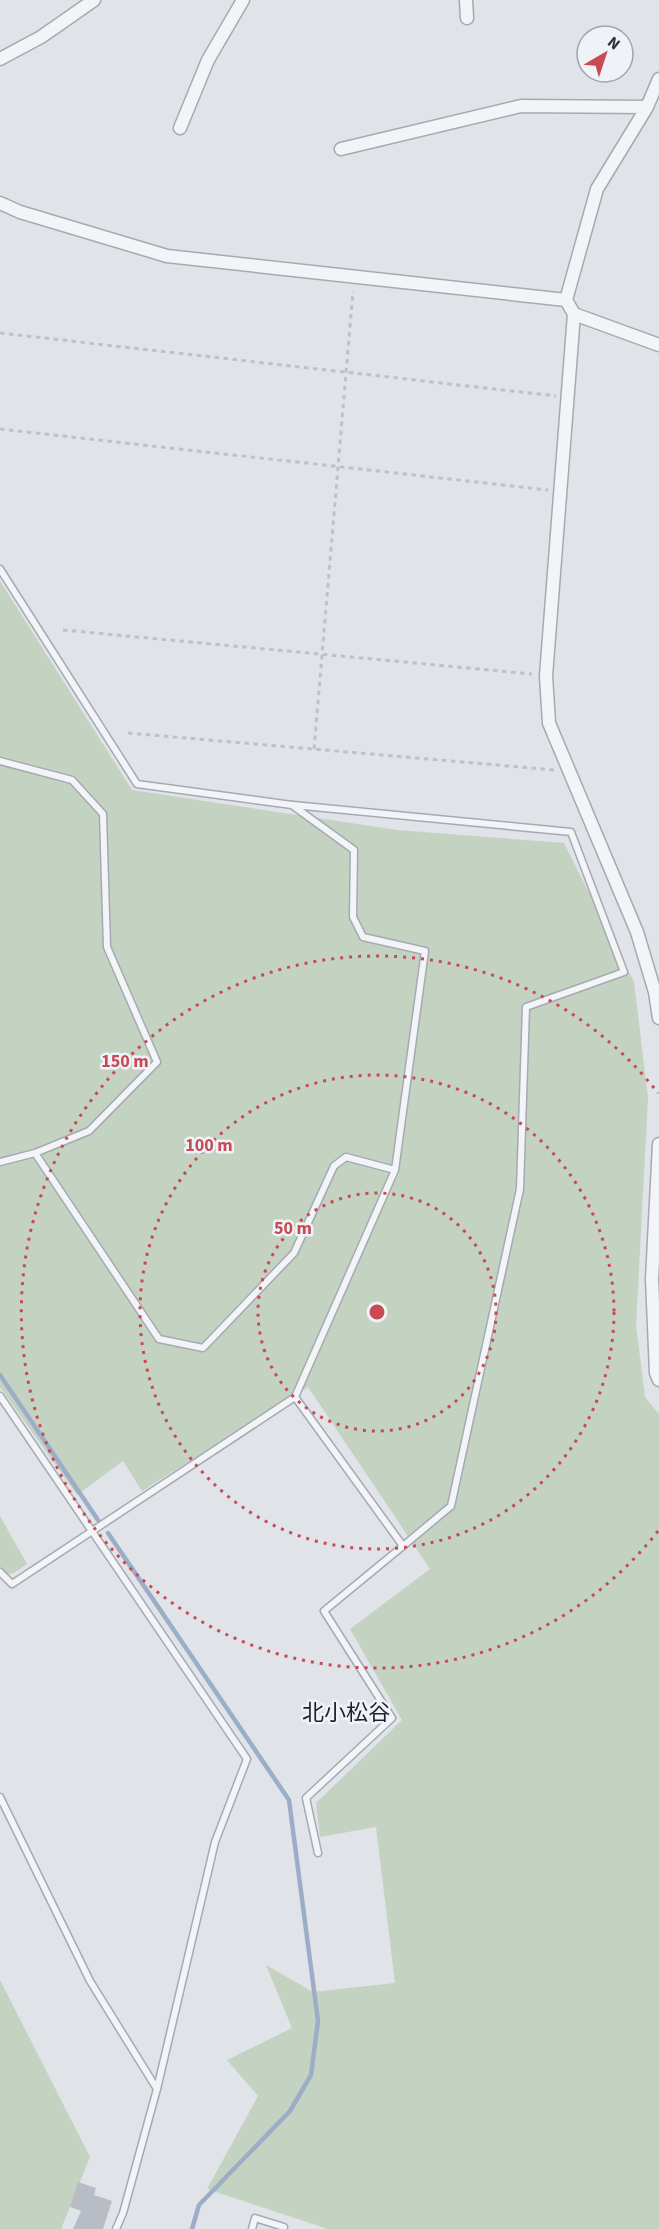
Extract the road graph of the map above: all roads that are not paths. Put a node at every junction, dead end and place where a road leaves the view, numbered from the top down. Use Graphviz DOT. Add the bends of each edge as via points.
graph roads {
  1 [pos="94,0"];
  2 [pos="243,0"];
  3 [pos="466,0"];
  4 [pos="467,18"];
  5 [pos="0,58"];
  6 [pos="659,79"];
  7 [pos="647,107"];
  8 [pos="180,128"];
  9 [pos="341,149"];
  10 [pos="0,203"];
  11 [pos="566,300"];
  12 [pos="574,314"];
  13 [pos="659,345"];
  14 [pos="0,569"];
  15 [pos="0,760"];
  16 [pos="292,805"];
  17 [pos="659,1018"];
  18 [pos="659,1144"];
  19 [pos="35,1153"];
  20 [pos="0,1162"];
  21 [pos="395,1170"];
  22 [pos="659,1380"];
  23 [pos="0,1396"];
  24 [pos="295,1397"];
  25 [pos="91,1530"];
  26 [pos="403,1546"];
  27 [pos="0,1572"];
  28 [pos="0,1797"];
  29 [pos="318,1853"];
  30 [pos="157,2089"];
  31 [pos="284,2227"];
  32 [pos="116,2229"];
  33 [pos="252,2229"];
  1 -- 5 [label="street" via="41,37"];
  2 -- 8 [label="street" via="208,60"];
  3 -- 4 [label="street"];
  6 -- 7 [label="street"];
  7 -- 9 [label="street" via="521,106"];
  7 -- 11 [label="street" via="597,189"];
  10 -- 11 [label="street" via="167,256"];
  11 -- 12 [label="street"];
  12 -- 13 [label="street"];
  12 -- 17 [label="street" via="546,676 549,723 637,932"];
  14 -- 16 [label="lane" via="137,784"];
  15 -- 19 [label="lane" via="72,780 103,814 107,947 157,1062 89,1131"];
  16 -- 21 [label="lane" via="354,850 353,917 363,937 425,951"];
  16 -- 26 [label="lane" via="571,832 624,972 526,1007 520,1188 451,1506"];
  18 -- 22 [label="street" via="652,1279"];
  19 -- 20 [label="lane"];
  19 -- 21 [label="lane" via="159,1339 203,1348 294,1253 334,1166 346,1157"];
  21 -- 24 [label="lane"];
  23 -- 25 [label="lane"];
  24 -- 25 [label="lane"];
  24 -- 26 [label="lane"];
  25 -- 27 [label="lane" via="12,1584"];
  25 -- 30 [label="lane" via="247,1759 215,1842"];
  26 -- 29 [label="lane" via="324,1611 393,1718 306,1798"];
  28 -- 30 [label="lane" via="90,1981"];
  30 -- 32 [label="lane"];
  31 -- 33 [label="lane" via="255,2218"];
}
